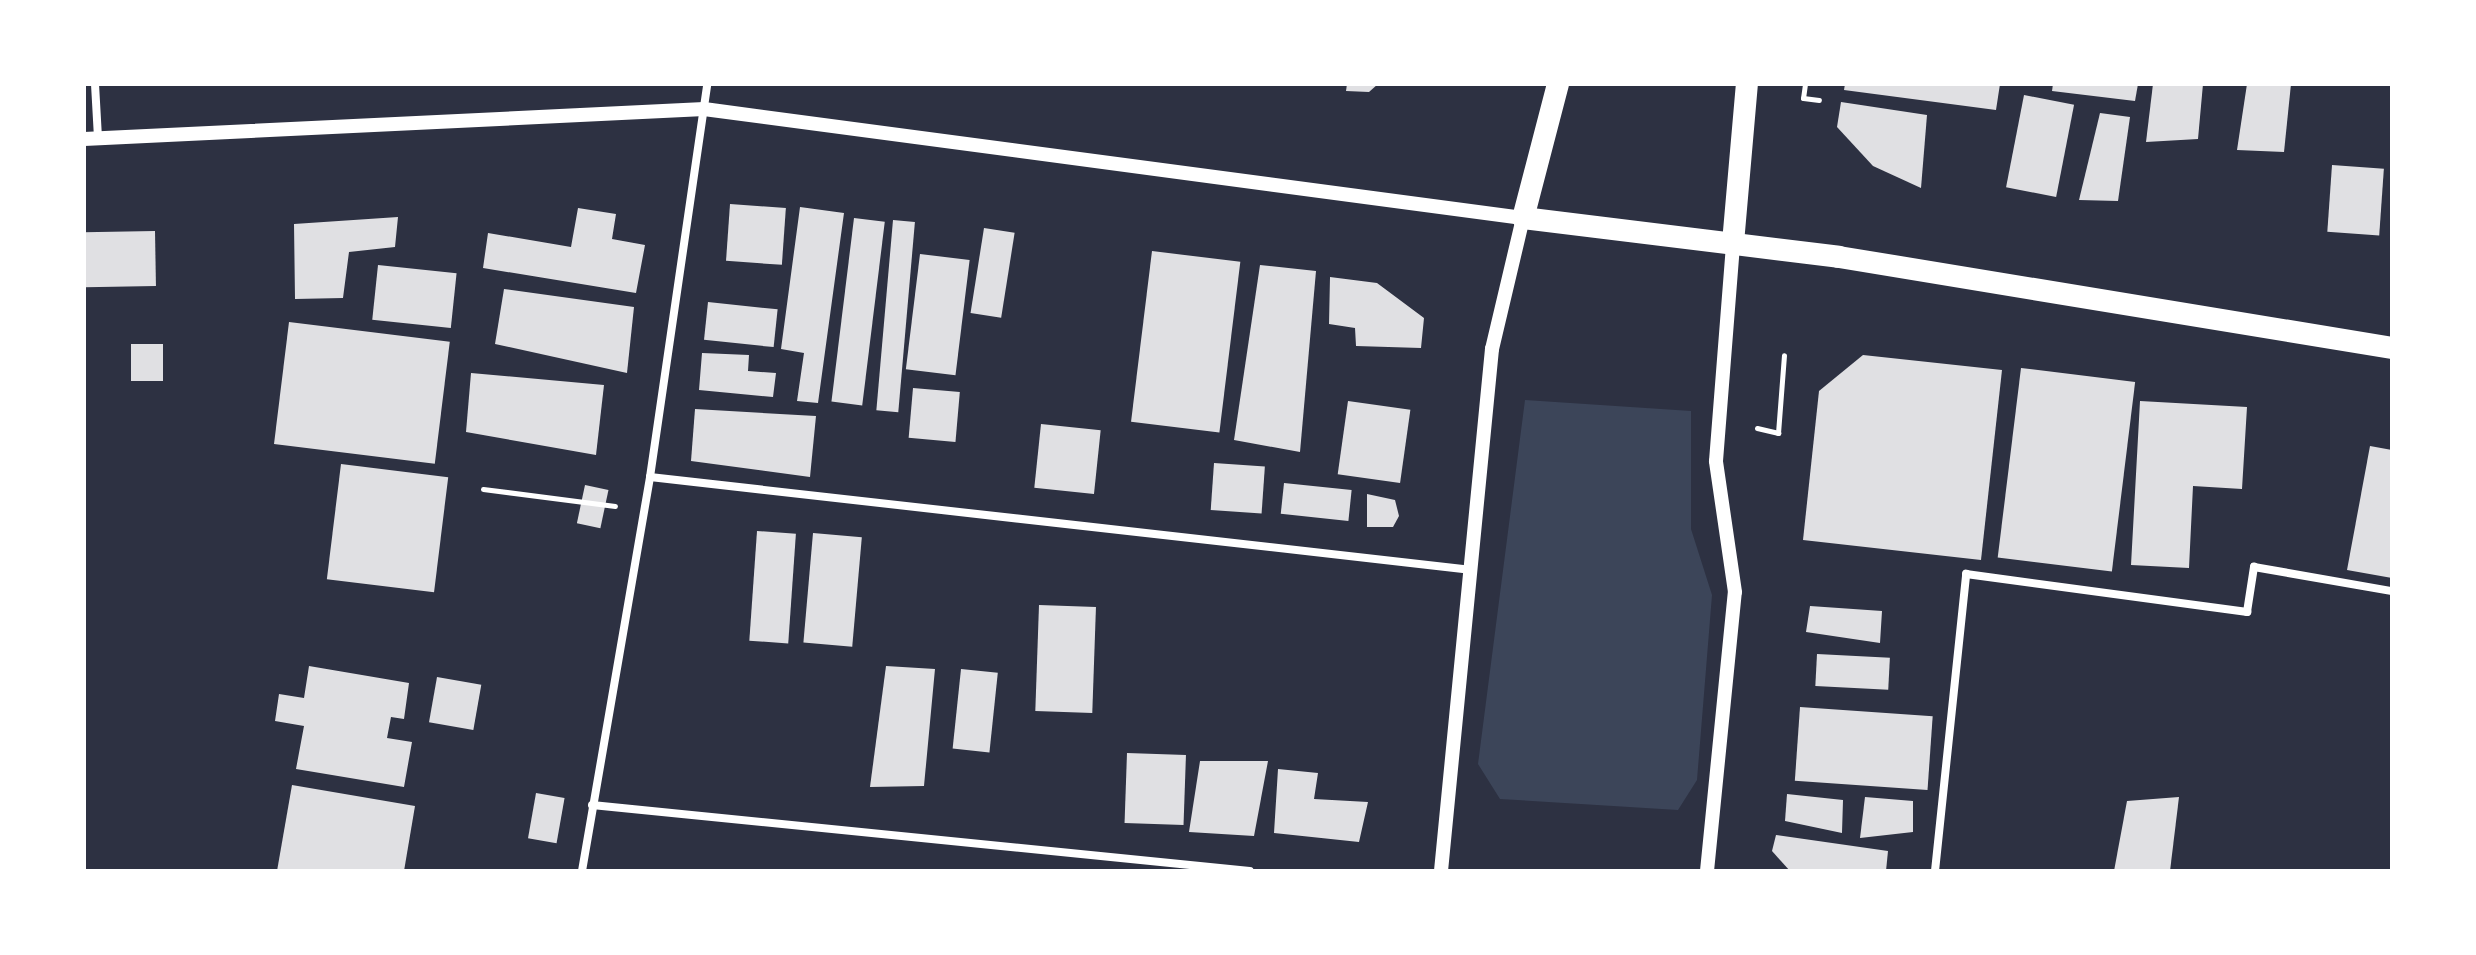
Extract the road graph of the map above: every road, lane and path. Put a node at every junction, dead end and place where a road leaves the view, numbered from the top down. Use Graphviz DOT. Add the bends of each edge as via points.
graph roads {
  1 [pos="95,84"];
  2 [pos="707,84"];
  3 [pos="1558,84"];
  4 [pos="1747,84"];
  5 [pos="1805,85"];
  6 [pos="1819,100"];
  7 [pos="704,109"];
  8 [pos="91,138"];
  9 [pos="1523,218"];
  10 [pos="1733,243"];
  11 [pos="2392,348"];
  12 [pos="1784,355"];
  13 [pos="1757,422"];
  14 [pos="650,477"];
  15 [pos="483,489"];
  16 [pos="644,510"];
  17 [pos="1472,570"];
  18 [pos="2392,591"];
  19 [pos="592,805"];
  20 [pos="582,871"];
  21 [pos="1250,871"];
  22 [pos="1441,871"];
  23 [pos="1707,871"];
  24 [pos="1935,871"];
  1 -- 8 [label="street"];
  2 -- 7 [label="street"];
  3 -- 9 [label="highway"];
  4 -- 10 [label="highway"];
  5 -- 6 [label="path" via="1803,98"];
  7 -- 8 [label="street"];
  7 -- 9 [label="street"];
  7 -- 14 [label="street"];
  9 -- 10 [label="highway"];
  9 -- 17 [label="street" via="1492,349"];
  10 -- 11 [label="highway"];
  10 -- 23 [label="street" via="1716,461 1735,592"];
  12 -- 13 [label="path" via="1778,433 1756,431"];
  14 -- 16 [label="street"];
  14 -- 17 [label="street"];
  15 -- 16 [label="path"];
  16 -- 19 [label="street"];
  17 -- 22 [label="street"];
  18 -- 24 [label="street" via="2254,567 2247,612 1966,574"];
  19 -- 20 [label="street"];
  19 -- 21 [label="street"];
}
